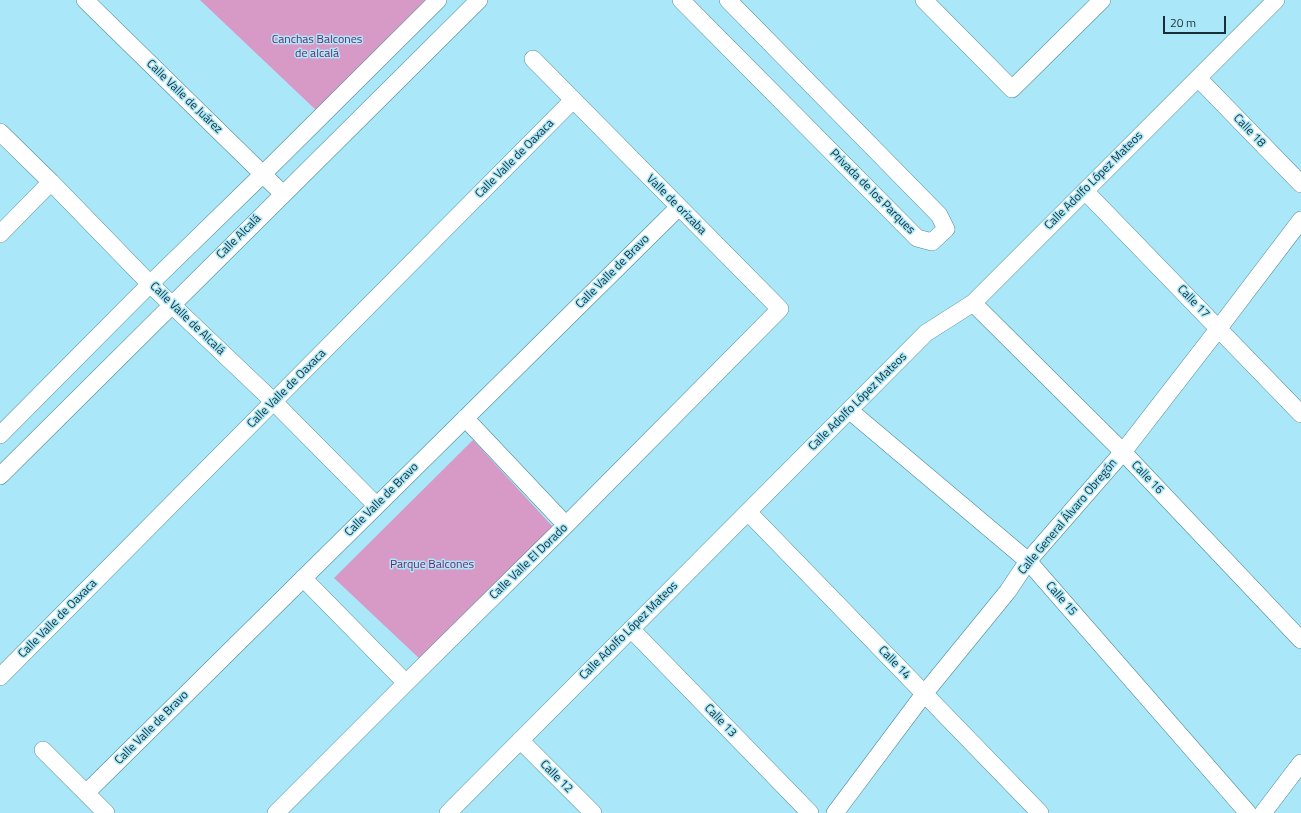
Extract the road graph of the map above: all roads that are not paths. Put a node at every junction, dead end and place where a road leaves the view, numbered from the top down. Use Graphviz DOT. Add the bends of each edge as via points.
graph roads {
  1 [pos="85,0"];
  2 [pos="438,0"];
  3 [pos="479,0"];
  4 [pos="681,0"];
  5 [pos="728,0"];
  6 [pos="924,0"];
  7 [pos="1102,0"];
  8 [pos="1276,0"];
  9 [pos="533,59"];
  10 [pos="1198,78"];
  11 [pos="572,100"];
  12 [pos="0,132"];
  13 [pos="263,174"];
  14 [pos="51,182"];
  15 [pos="1301,184"];
  16 [pos="1085,190"];
  17 [pos="282,194"];
  18 [pos="679,207"];
  19 [pos="1301,220"];
  20 [pos="0,234"];
  21 [pos="150,284"];
  22 [pos="973,303"];
  23 [pos="172,304"];
  24 [pos="780,309"];
  25 [pos="1219,328"];
  26 [pos="274,402"];
  27 [pos="849,410"];
  28 [pos="1301,414"];
  29 [pos="464,418"];
  30 [pos="0,435"];
  31 [pos="1123,452"];
  32 [pos="0,476"];
  33 [pos="376,505"];
  34 [pos="748,512"];
  35 [pos="566,525"];
  36 [pos="1028,561"];
  37 [pos="303,578"];
  38 [pos="631,629"];
  39 [pos="1301,640"];
  40 [pos="0,677"];
  41 [pos="406,683"];
  42 [pos="924,694"];
  43 [pos="520,740"];
  44 [pos="43,750"];
  45 [pos="1301,763"];
  46 [pos="86,793"];
  47 [pos="106,813"];
  48 [pos="276,813"];
  49 [pos="448,813"];
  50 [pos="593,813"];
  51 [pos="810,813"];
  52 [pos="835,813"];
  53 [pos="1040,813"];
  54 [pos="1248,813"];
  55 [pos="1263,813"];
  1 -- 13 [label="street, Calle Valle de Juárez"];
  2 -- 13 [label="street"];
  3 -- 17 [label="street, Calle Alcalá"];
  4 -- 5 [label="street, Privada de los Parques" via="917,238 932,242 946,229 940,216"];
  6 -- 7 [label="street" via="1012,89"];
  8 -- 10 [label="street, Calle Adolfo López Mateos"];
  9 -- 11 [label="street, Valle de orizaba"];
  10 -- 15 [label="street, Calle 18"];
  10 -- 16 [label="street, Calle Adolfo López Mateos"];
  11 -- 18 [label="street, Valle de orizaba"];
  11 -- 26 [label="street, Calle Valle de Oaxaca"];
  12 -- 14 [label="street, Calle Valle de Alcalá"];
  13 -- 17 [label="street, Calle Valle de Juárez"];
  13 -- 21 [label="street"];
  14 -- 20 [label="street"];
  14 -- 21 [label="street, Calle Valle de Alcalá"];
  16 -- 22 [label="street, Calle Adolfo López Mateos"];
  16 -- 25 [label="street, Calle 17"];
  17 -- 23 [label="street, Calle Alcalá"];
  18 -- 24 [label="street, Valle de orizaba"];
  18 -- 29 [label="street, Calle Valle de Bravo"];
  19 -- 25 [label="street, Calle General Álvaro Obregón"];
  21 -- 23 [label="street, Calle Valle de Alcalá"];
  21 -- 30 [label="street"];
  22 -- 27 [label="street, Calle Adolfo López Mateos" via="926,333"];
  22 -- 31 [label="street, Calle 16"];
  23 -- 26 [label="street, Calle Valle de Alcalá"];
  23 -- 32 [label="street, Calle Alcalá"];
  24 -- 35 [label="street, Calle Valle El Dorado"];
  25 -- 28 [label="street, Calle 17"];
  25 -- 31 [label="street, Calle General Álvaro Obregón"];
  26 -- 33 [label="street, Calle Valle de Alcalá"];
  26 -- 40 [label="street, Calle Valle de Oaxaca"];
  27 -- 34 [label="street, Calle Adolfo López Mateos"];
  27 -- 36 [label="street, Calle 15"];
  29 -- 33 [label="street, Calle Valle de Bravo"];
  29 -- 35 [label="street"];
  31 -- 36 [label="street, Calle General Álvaro Obregón"];
  31 -- 39 [label="street, Calle 16"];
  33 -- 37 [label="street, Calle Valle de Bravo"];
  34 -- 38 [label="street, Calle Adolfo López Mateos"];
  34 -- 42 [label="street, Calle 14"];
  35 -- 41 [label="street, Calle Valle El Dorado"];
  36 -- 42 [label="street, Calle General Álvaro Obregón" via="1008,591"];
  36 -- 54 [label="street, Calle 15"];
  37 -- 41 [label="street"];
  37 -- 46 [label="street, Calle Valle de Bravo"];
  38 -- 43 [label="street, Calle Adolfo López Mateos"];
  38 -- 51 [label="street, Calle 13"];
  41 -- 48 [label="street, Calle Valle El Dorado"];
  42 -- 52 [label="street, Calle General Álvaro Obregón"];
  42 -- 53 [label="street, Calle 14"];
  43 -- 49 [label="street, Calle Adolfo López Mateos"];
  43 -- 50 [label="street, Calle 12"];
  44 -- 46 [label="street"];
  45 -- 55 [label="street"];
  46 -- 47 [label="street"];
}
